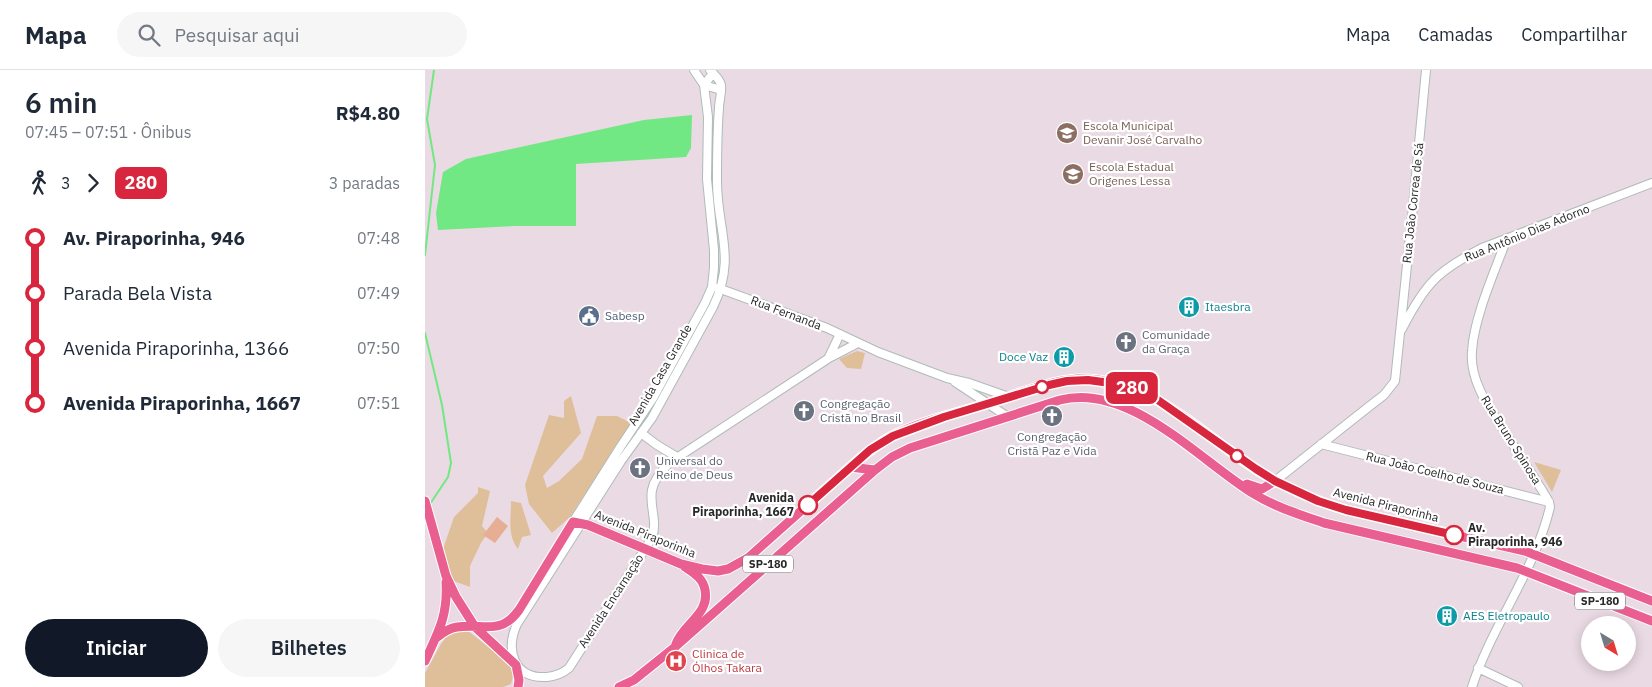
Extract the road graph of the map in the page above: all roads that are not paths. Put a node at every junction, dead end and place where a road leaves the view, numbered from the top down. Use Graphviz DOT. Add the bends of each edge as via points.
graph roads {
  1 [pos="694,70"];
  2 [pos="1426,70"];
  3 [pos="712,72"];
  4 [pos="704,85"];
  5 [pos="721,90"];
  6 [pos="1652,183"];
  7 [pos="1507,238"];
  8 [pos="711,287"];
  9 [pos="721,289"];
  10 [pos="839,334"];
  11 [pos="1399,336"];
  12 [pos="858,343"];
  13 [pos="829,358"];
  14 [pos="947,378"];
  15 [pos="1009,397"];
  16 [pos="989,403"];
  17 [pos="1008,417"];
  18 [pos="641,433"];
  19 [pos="1321,444"];
  20 [pos="677,456"];
  21 [pos="851,467"];
  22 [pos="875,470"];
  23 [pos="1231,478"];
  24 [pos="1275,481"];
  25 [pos="1549,502"];
  26 [pos="426,505"];
  27 [pos="578,522"];
  28 [pos="645,549"];
  29 [pos="1533,554"];
  30 [pos="681,564"];
  31 [pos="1526,571"];
  32 [pos="446,576"];
  33 [pos="1652,600"];
  34 [pos="1652,621"];
  35 [pos="475,627"];
  36 [pos="436,638"];
  37 [pos="675,647"];
  38 [pos="425,661"];
  39 [pos="516,665"];
  40 [pos="1478,668"];
  41 [pos="518,687"];
  42 [pos="619,687"];
  43 [pos="1472,687"];
  44 [pos="1518,687"];
  1 -- 4 [label="street, Avenida Casa Grande"];
  2 -- 11 [label="street, Rua João Correa de Sá"];
  3 -- 4 [label="street"];
  3 -- 5 [label="street" via="721,82"];
  4 -- 5 [label="street"];
  4 -- 8 [label="street, Avenida Casa Grande" via="708,117 707,196 714,250"];
  5 -- 9 [label="street, Avenida Casa Grande" via="717,184 725,274"];
  6 -- 7 [label="street, Rua Antônio Dias Adorno"];
  7 -- 11 [label="street, Rua Antônio Dias Adorno" via="1461,259 1431,281"];
  7 -- 25 [label="street, Rua Bruno Spinosa" via="1477,325 1472,363 1489,408"];
  8 -- 9 [label="street, Rua Fernanda"];
  8 -- 27 [label="street, Avenida Casa Grande" via="653,398 621,446"];
  9 -- 10 [label="street, Rua Fernanda"];
  9 -- 18 [label="street, Avenida Casa Grande" via="659,408"];
  10 -- 12 [label="street, Rua Fernanda"];
  10 -- 13 [label="street"];
  11 -- 19 [label="street, Rua Antônio Dias Adorno" via="1395,381 1390,388"];
  12 -- 13 [label="street, Avenida Encarnação"];
  12 -- 14 [label="street"];
  13 -- 20 [label="street, Avenida Encarnação"];
  14 -- 15 [label="street"];
  14 -- 16 [label="street"];
  15 -- 16 [label="main road, Avenida Piraporinha / SP-180"];
  15 -- 24 [label="main road, Avenida Piraporinha / SP-180" via="1079,379 1125,385 1155,398"];
  16 -- 17 [label="street"];
  16 -- 21 [label="main road, Avenida Piraporinha / SP-180" via="893,436"];
  17 -- 22 [label="main road, SP-180" via="910,448"];
  17 -- 23 [label="main road, SP-180" via="1067,398 1107,400 1142,415"];
  18 -- 20 [label="street"];
  18 -- 27 [label="street, Avenida Casa Grande"];
  19 -- 24 [label="street, Rua Antônio Dias Adorno"];
  19 -- 25 [label="street, Rua João Coelho de Souza"];
  20 -- 28 [label="street, Avenida Encarnação" via="663,469 653,487 654,528"];
  21 -- 22 [label="main road"];
  21 -- 30 [label="main road, Avenida Piraporinha / SP-180" via="738,565 718,571"];
  22 -- 37 [label="main road, SP-180"];
  23 -- 24 [label="main road" via="1259,489"];
  23 -- 31 [label="main road, SP-180" via="1254,494 1305,517"];
  24 -- 29 [label="main road, Avenida Piraporinha / SP-180" via="1346,510"];
  25 -- 29 [label="street" via="1549,512"];
  26 -- 32 [label="main road"];
  27 -- 28 [label="main road, Avenida Piraporinha / SP-180"];
  27 -- 35 [label="main road, Avenida Casa Grande" via="514,617 502,625"];
  27 -- 39 [label="street, Avenida Casa Grande" via="517,624 511,646"];
  28 -- 30 [label="main road, Avenida Piraporinha / SP-180"];
  28 -- 39 [label="street, Avenida Encarnação" via="564,672 538,677 527,674"];
  29 -- 31 [label="street"];
  29 -- 33 [label="main road, Avenida Piraporinha / SP-180"];
  30 -- 37 [label="main road" via="702,581 707,600"];
  31 -- 34 [label="main road, SP-180"];
  31 -- 40 [label="street"];
  32 -- 35 [label="main road"];
  32 -- 36 [label="main road" via="446,608"];
  35 -- 36 [label="main road" via="453,628"];
  35 -- 39 [label="main road"];
  36 -- 38 [label="main road"];
  37 -- 42 [label="main road, SP-180" via="634,680"];
  39 -- 41 [label="main road"];
  40 -- 43 [label="street"];
  40 -- 44 [label="street"];
}
